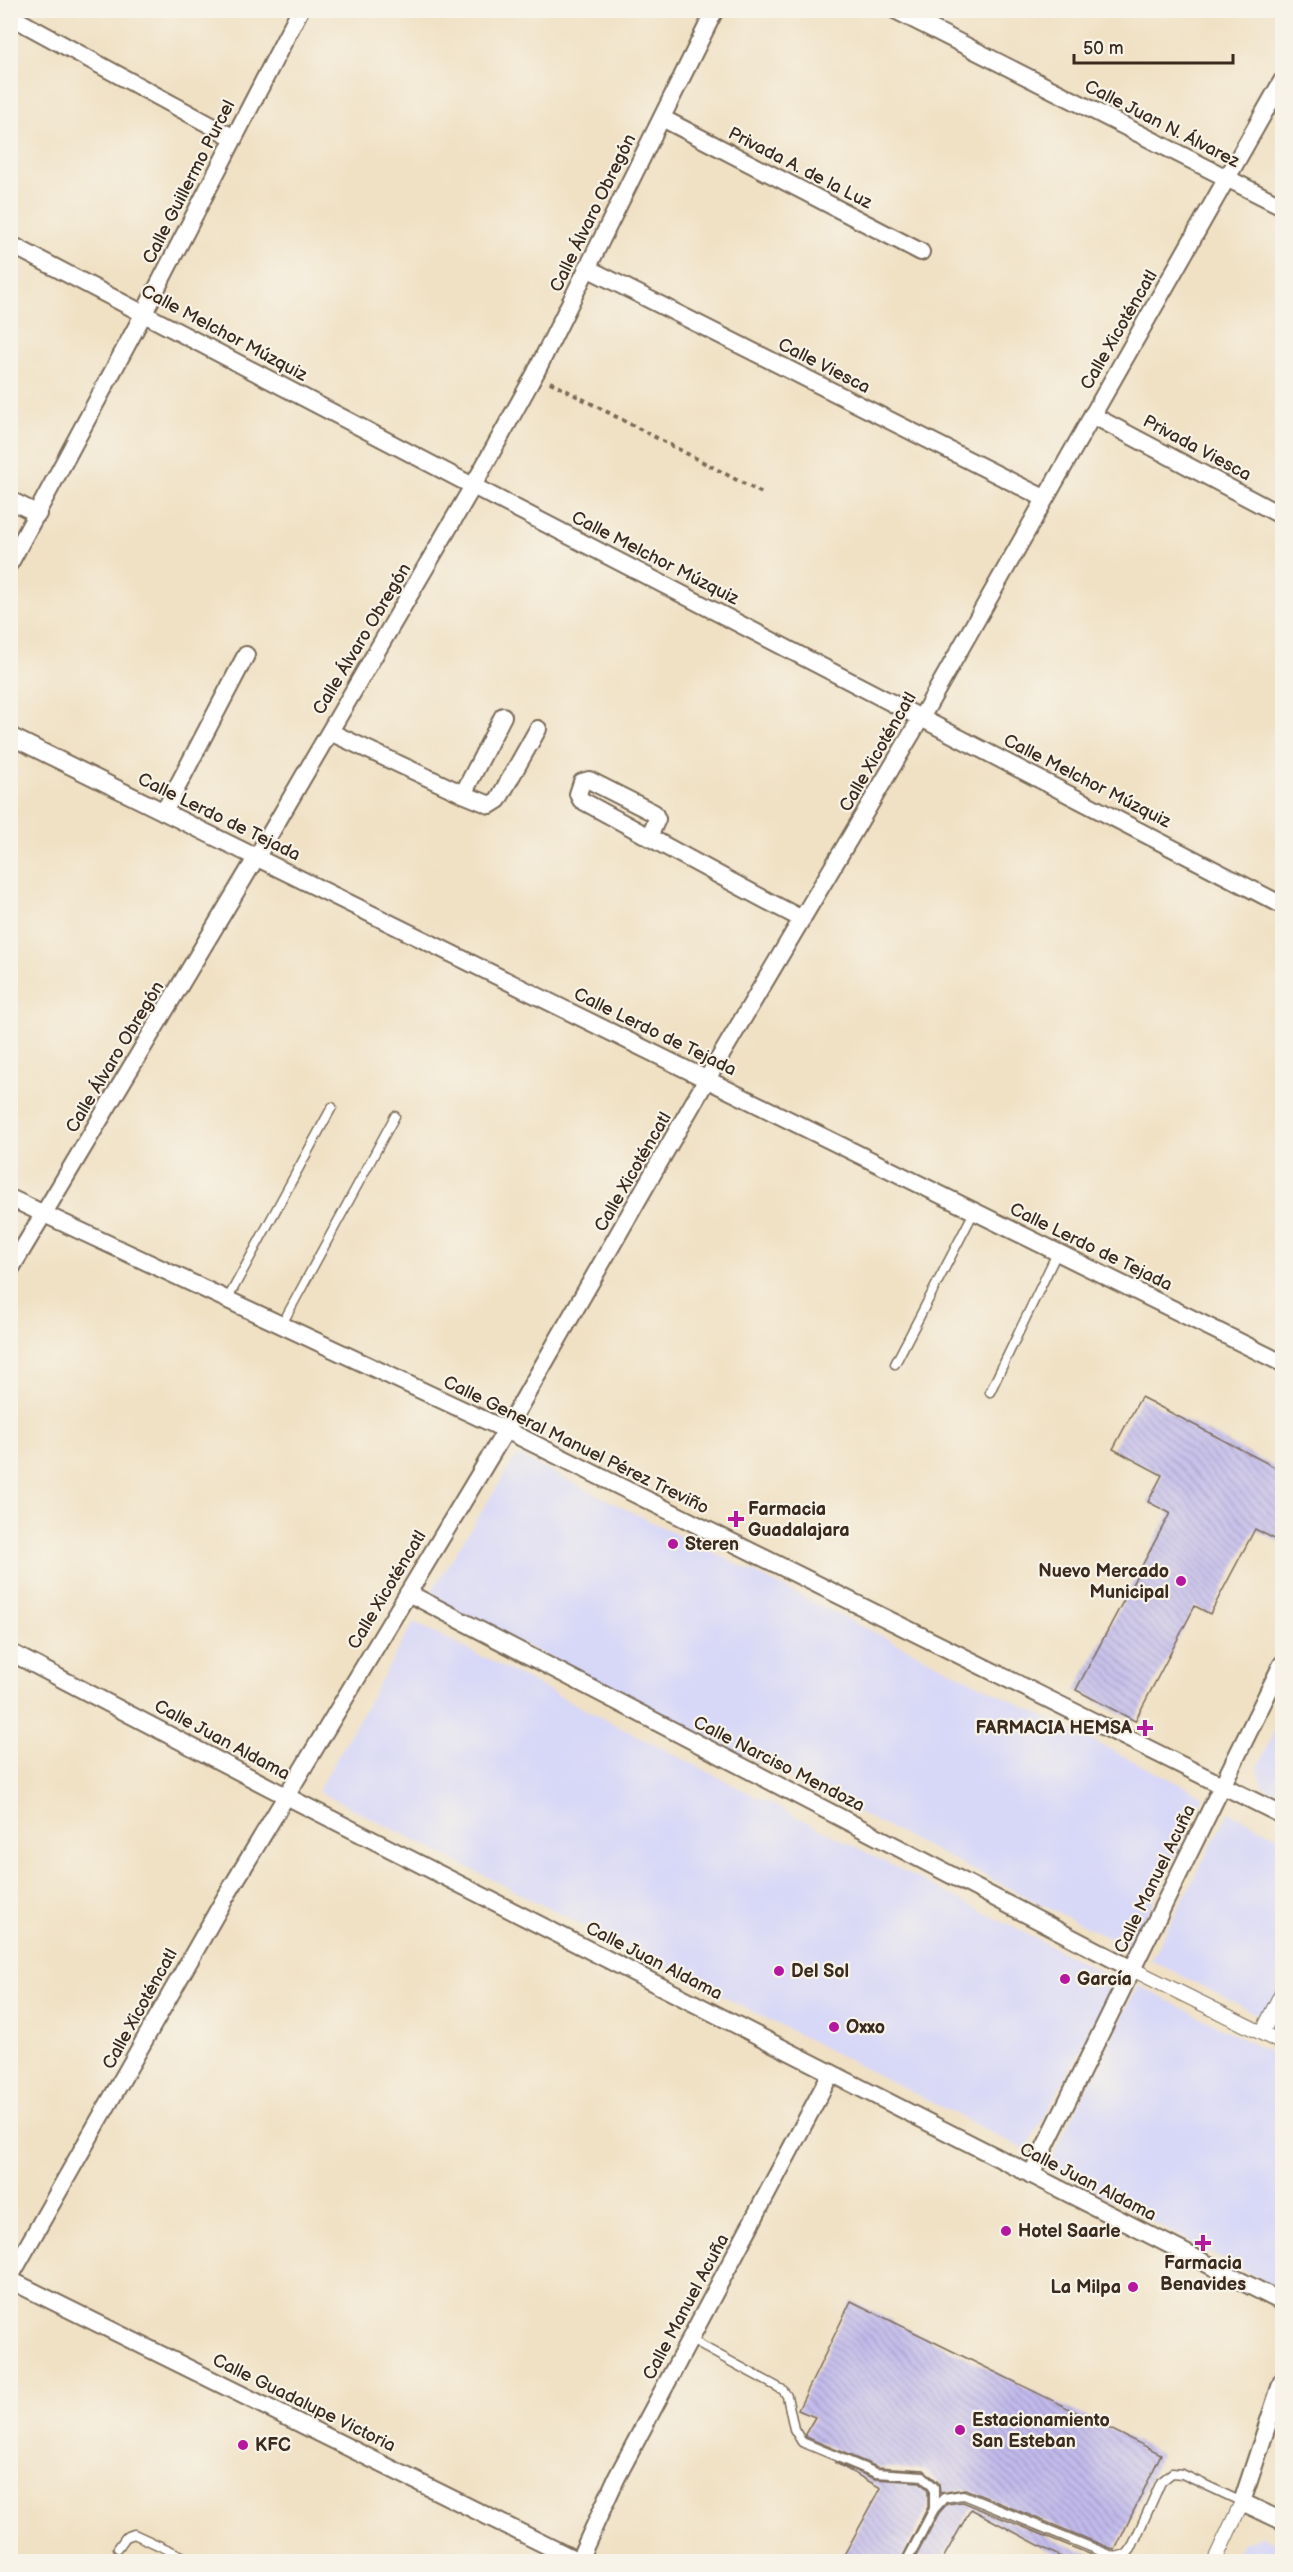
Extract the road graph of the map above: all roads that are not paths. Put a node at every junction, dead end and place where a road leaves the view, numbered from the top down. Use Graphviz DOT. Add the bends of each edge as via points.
graph roads {
  1 [pos="300,10"];
  2 [pos="715,10"];
  3 [pos="895,10"];
  4 [pos="10,16"];
  5 [pos="1282,81"];
  6 [pos="662,118"];
  7 [pos="234,138"];
  8 [pos="1227,180"];
  9 [pos="1282,206"];
  10 [pos="10,244"];
  11 [pos="921,252"];
  12 [pos="587,268"];
  13 [pos="144,313"];
  14 [pos="1092,415"];
  15 [pos="473,486"];
  16 [pos="1044,498"];
  17 [pos="10,500"];
  18 [pos="38,514"];
  19 [pos="1282,516"];
  20 [pos="10,562"];
  21 [pos="246,655"];
  22 [pos="503,716"];
  23 [pos="921,718"];
  24 [pos="538,729"];
  25 [pos="330,732"];
  26 [pos="10,736"];
  27 [pos="463,794"];
  28 [pos="164,812"];
  29 [pos="649,837"];
  30 [pos="256,858"];
  31 [pos="1282,905"];
  32 [pos="802,919"];
  33 [pos="707,1079"];
  34 [pos="332,1107"];
  35 [pos="395,1116"];
  36 [pos="10,1198"];
  37 [pos="974,1212"];
  38 [pos="44,1214"];
  39 [pos="1057,1252"];
  40 [pos="10,1270"];
  41 [pos="226,1300"];
  42 [pos="281,1326"];
  43 [pos="1282,1363"];
  44 [pos="895,1364"];
  45 [pos="990,1392"];
  46 [pos="506,1430"];
  47 [pos="408,1593"];
  48 [pos="10,1652"];
  49 [pos="1282,1664"];
  50 [pos="1223,1785"];
  51 [pos="286,1796"];
  52 [pos="1282,1815"];
  53 [pos="1132,1969"];
  54 [pos="1282,1992"];
  55 [pos="1262,2033"];
  56 [pos="1282,2043"];
  57 [pos="831,2073"];
  58 [pos="1031,2175"];
  59 [pos="10,2278"];
  60 [pos="1282,2302"];
  61 [pos="691,2340"];
  62 [pos="1282,2381"];
  63 [pos="1242,2502"];
  64 [pos="934,2509"];
  65 [pos="1282,2521"];
  66 [pos="118,2548"];
  67 [pos="579,2561"];
  68 [pos="195,2562"];
  69 [pos="906,2562"];
  70 [pos="1214,2562"];
  1 -- 7 [label="street, Calle Guillermo Purcel"];
  2 -- 6 [label="street, Calle Álvaro Obregón"];
  3 -- 8 [label="street, Calle Juan N. Álvarez"];
  4 -- 7 [label="street"];
  5 -- 8 [label="street, Calle Xicoténcatl"];
  6 -- 11 [label="street, Privada A. de la Luz"];
  6 -- 12 [label="street, Calle Álvaro Obregón"];
  7 -- 13 [label="street, Calle Guillermo Purcel"];
  8 -- 9 [label="street, Calle Juan N. Álvarez"];
  8 -- 14 [label="street, Calle Xicoténcatl"];
  10 -- 13 [label="street, Calle Melchor Múzquiz"];
  12 -- 15 [label="street, Calle Álvaro Obregón" via="535,374"];
  12 -- 16 [label="street, Calle Viesca"];
  13 -- 15 [label="street, Calle Melchor Múzquiz"];
  13 -- 18 [label="street, Calle Guillermo Purcel"];
  14 -- 16 [label="street, Calle Xicoténcatl"];
  14 -- 19 [label="street, Privada Viesca"];
  15 -- 23 [label="street, Calle Melchor Múzquiz"];
  15 -- 25 [label="street, Calle Álvaro Obregón"];
  16 -- 23 [label="street, Calle Xicoténcatl"];
  17 -- 18 [label="street"];
  18 -- 20 [label="street, Calle Guillermo Purcel"];
  21 -- 28 [label="street"];
  22 -- 27 [label="street"];
  23 -- 31 [label="street, Calle Melchor Múzquiz"];
  23 -- 32 [label="street, Calle Xicoténcatl"];
  24 -- 27 [label="street" via="498,800 485,805"];
  25 -- 27 [label="street"];
  25 -- 30 [label="street, Calle Álvaro Obregón"];
  26 -- 28 [label="street, Calle Lerdo de Tejada"];
  28 -- 30 [label="street, Calle Lerdo de Tejada"];
  29 -- 32 [label="street"];
  30 -- 33 [label="street, Calle Lerdo de Tejada"];
  30 -- 38 [label="street, Calle Álvaro Obregón"];
  32 -- 33 [label="street, Calle Xicoténcatl"];
  33 -- 37 [label="street, Calle Lerdo de Tejada"];
  33 -- 46 [label="street, Calle Xicoténcatl"];
  34 -- 41 [label="lane"];
  35 -- 42 [label="lane"];
  36 -- 38 [label="street, Calle General Manuel Pérez Treviño"];
  37 -- 39 [label="street, Calle Lerdo de Tejada"];
  37 -- 44 [label="lane"];
  38 -- 40 [label="street, Calle Álvaro Obregón"];
  38 -- 41 [label="street, Calle General Manuel Pérez Treviño"];
  39 -- 43 [label="street, Calle Lerdo de Tejada"];
  39 -- 45 [label="lane"];
  41 -- 42 [label="street, Calle General Manuel Pérez Treviño"];
  42 -- 46 [label="street, Calle General Manuel Pérez Treviño"];
  46 -- 47 [label="street, Calle Xicoténcatl"];
  46 -- 50 [label="street, Calle General Manuel Pérez Treviño"];
  47 -- 51 [label="street, Calle Xicoténcatl"];
  47 -- 53 [label="street, Calle Narciso Mendoza"];
  48 -- 51 [label="street, Calle Juan Aldama"];
  49 -- 50 [label="street, Calle Manuel Acuña"];
  50 -- 52 [label="street, Calle General Manuel Pérez Treviño"];
  50 -- 53 [label="street, Calle Manuel Acuña"];
  51 -- 57 [label="street, Calle Juan Aldama"];
  51 -- 59 [label="street, Calle Xicoténcatl"];
  53 -- 55 [label="street"];
  53 -- 58 [label="street, Calle Manuel Acuña"];
  54 -- 55 [label="street"];
  55 -- 56 [label="street"];
  57 -- 58 [label="street, Calle Juan Aldama"];
  57 -- 61 [label="street, Calle Manuel Acuña"];
  58 -- 60 [label="street, Calle Juan Aldama"];
  59 -- 67 [label="street, Calle Guadalupe Victoria"];
  61 -- 64 [label="lane" via="778,2385 787,2396 794,2429 802,2442 876,2473 923,2476 934,2487"];
  61 -- 67 [label="street, Calle Manuel Acuña" via="617,2477"];
  62 -- 63 [label="street"];
  63 -- 64 [label="lane" via="1172,2473 1161,2482 1131,2549 1115,2557 963,2495 944,2498"];
  63 -- 65 [label="street"];
  63 -- 70 [label="street"];
  64 -- 69 [label="lane"];
  66 -- 68 [label="lane" via="126,2537 134,2534"];
}
